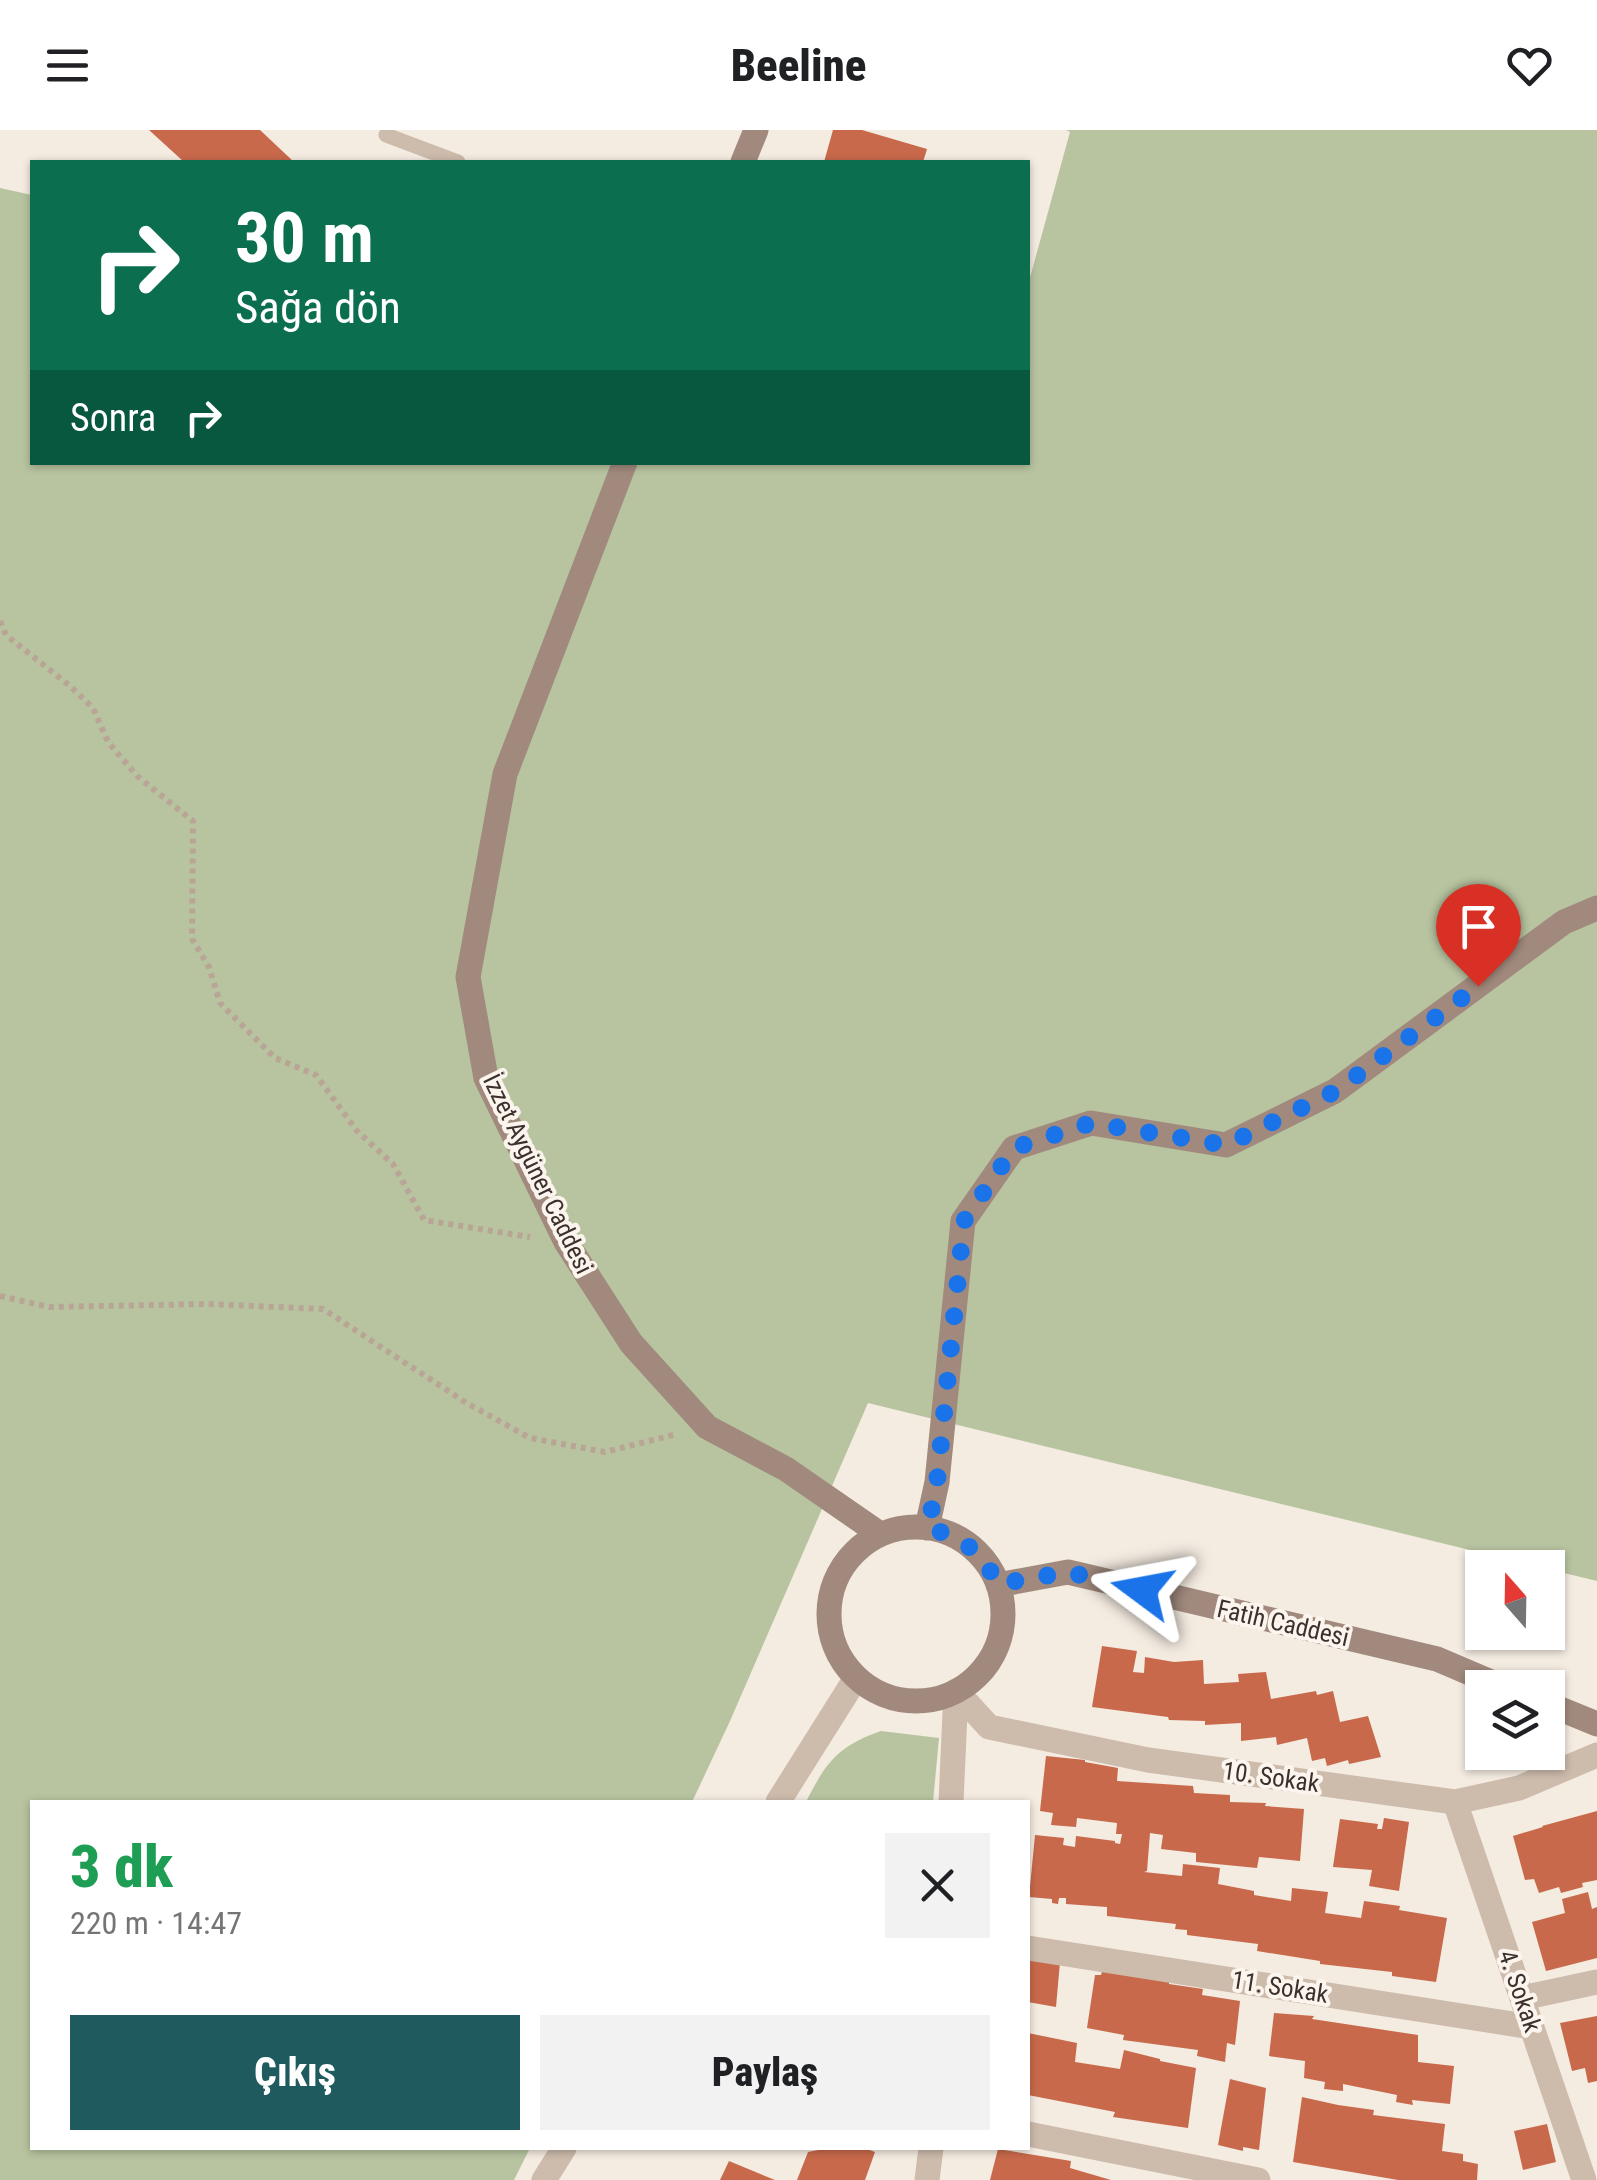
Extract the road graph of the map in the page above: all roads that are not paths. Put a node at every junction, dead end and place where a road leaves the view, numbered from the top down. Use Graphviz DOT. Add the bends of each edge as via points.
graph roads {
  1 [pos="756,130"];
  2 [pos="386,135"];
  3 [pos="453,160"];
  4 [pos="745,160"];
  5 [pos="624,465"];
  6 [pos="1597,908"];
  7 [pos="928,1528"];
  8 [pos="880,1534"];
  9 [pos="998,1584"];
  10 [pos="1465,1671"];
  11 [pos="856,1678"];
  12 [pos="956,1691"];
  13 [pos="1565,1711"];
  14 [pos="1597,1724"];
  15 [pos="1597,1755"];
  16 [pos="779,1800"];
  17 [pos="951,1800"];
  18 [pos="1455,1802"];
  19 [pos="1030,1948"];
  20 [pos="1597,1982"];
  21 [pos="1522,1998"];
  22 [pos="1532,2027"];
  23 [pos="1030,2134"];
  24 [pos="563,2150"];
  25 [pos="931,2150"];
  26 [pos="544,2180"];
  27 [pos="926,2180"];
  28 [pos="1258,2180"];
  29 [pos="1584,2180"];
  1 -- 4 [label="street"];
  2 -- 3 [label="lane"];
  5 -- 8 [label="street, İzzet Aygüner Caddesi" via="505,774 468,977 486,1078 566,1242 630,1343 707,1427"];
  6 -- 7 [label="street" via="1564,922 1336,1091 1226,1145 1091,1123 1014,1148 964,1221"];
  7 -- 8 [label="street"];
  7 -- 9 [label="street" via="971,1546"];
  8 -- 11 [label="street" via="856,1550 829,1600 838,1655"];
  9 -- 10 [label="street, Fatih Caddesi" via="1068,1572"];
  9 -- 12 [label="street" via="1001,1634 992,1657"];
  11 -- 12 [label="street" via="904,1700"];
  11 -- 16 [label="street"];
  12 -- 17 [label="street"];
  12 -- 18 [label="street, 10. Sokak" via="989,1727 1148,1760"];
  13 -- 14 [label="street"];
  15 -- 18 [label="street, 10. Sokak" via="1519,1788"];
  18 -- 21 [label="street, 4. Sokak"];
  19 -- 22 [label="street, 11. Sokak"];
  20 -- 21 [label="street"];
  21 -- 22 [label="street, 4. Sokak"];
  22 -- 29 [label="street, 4. Sokak"];
  23 -- 28 [label="street"];
  24 -- 26 [label="street"];
  25 -- 27 [label="street"];
}
